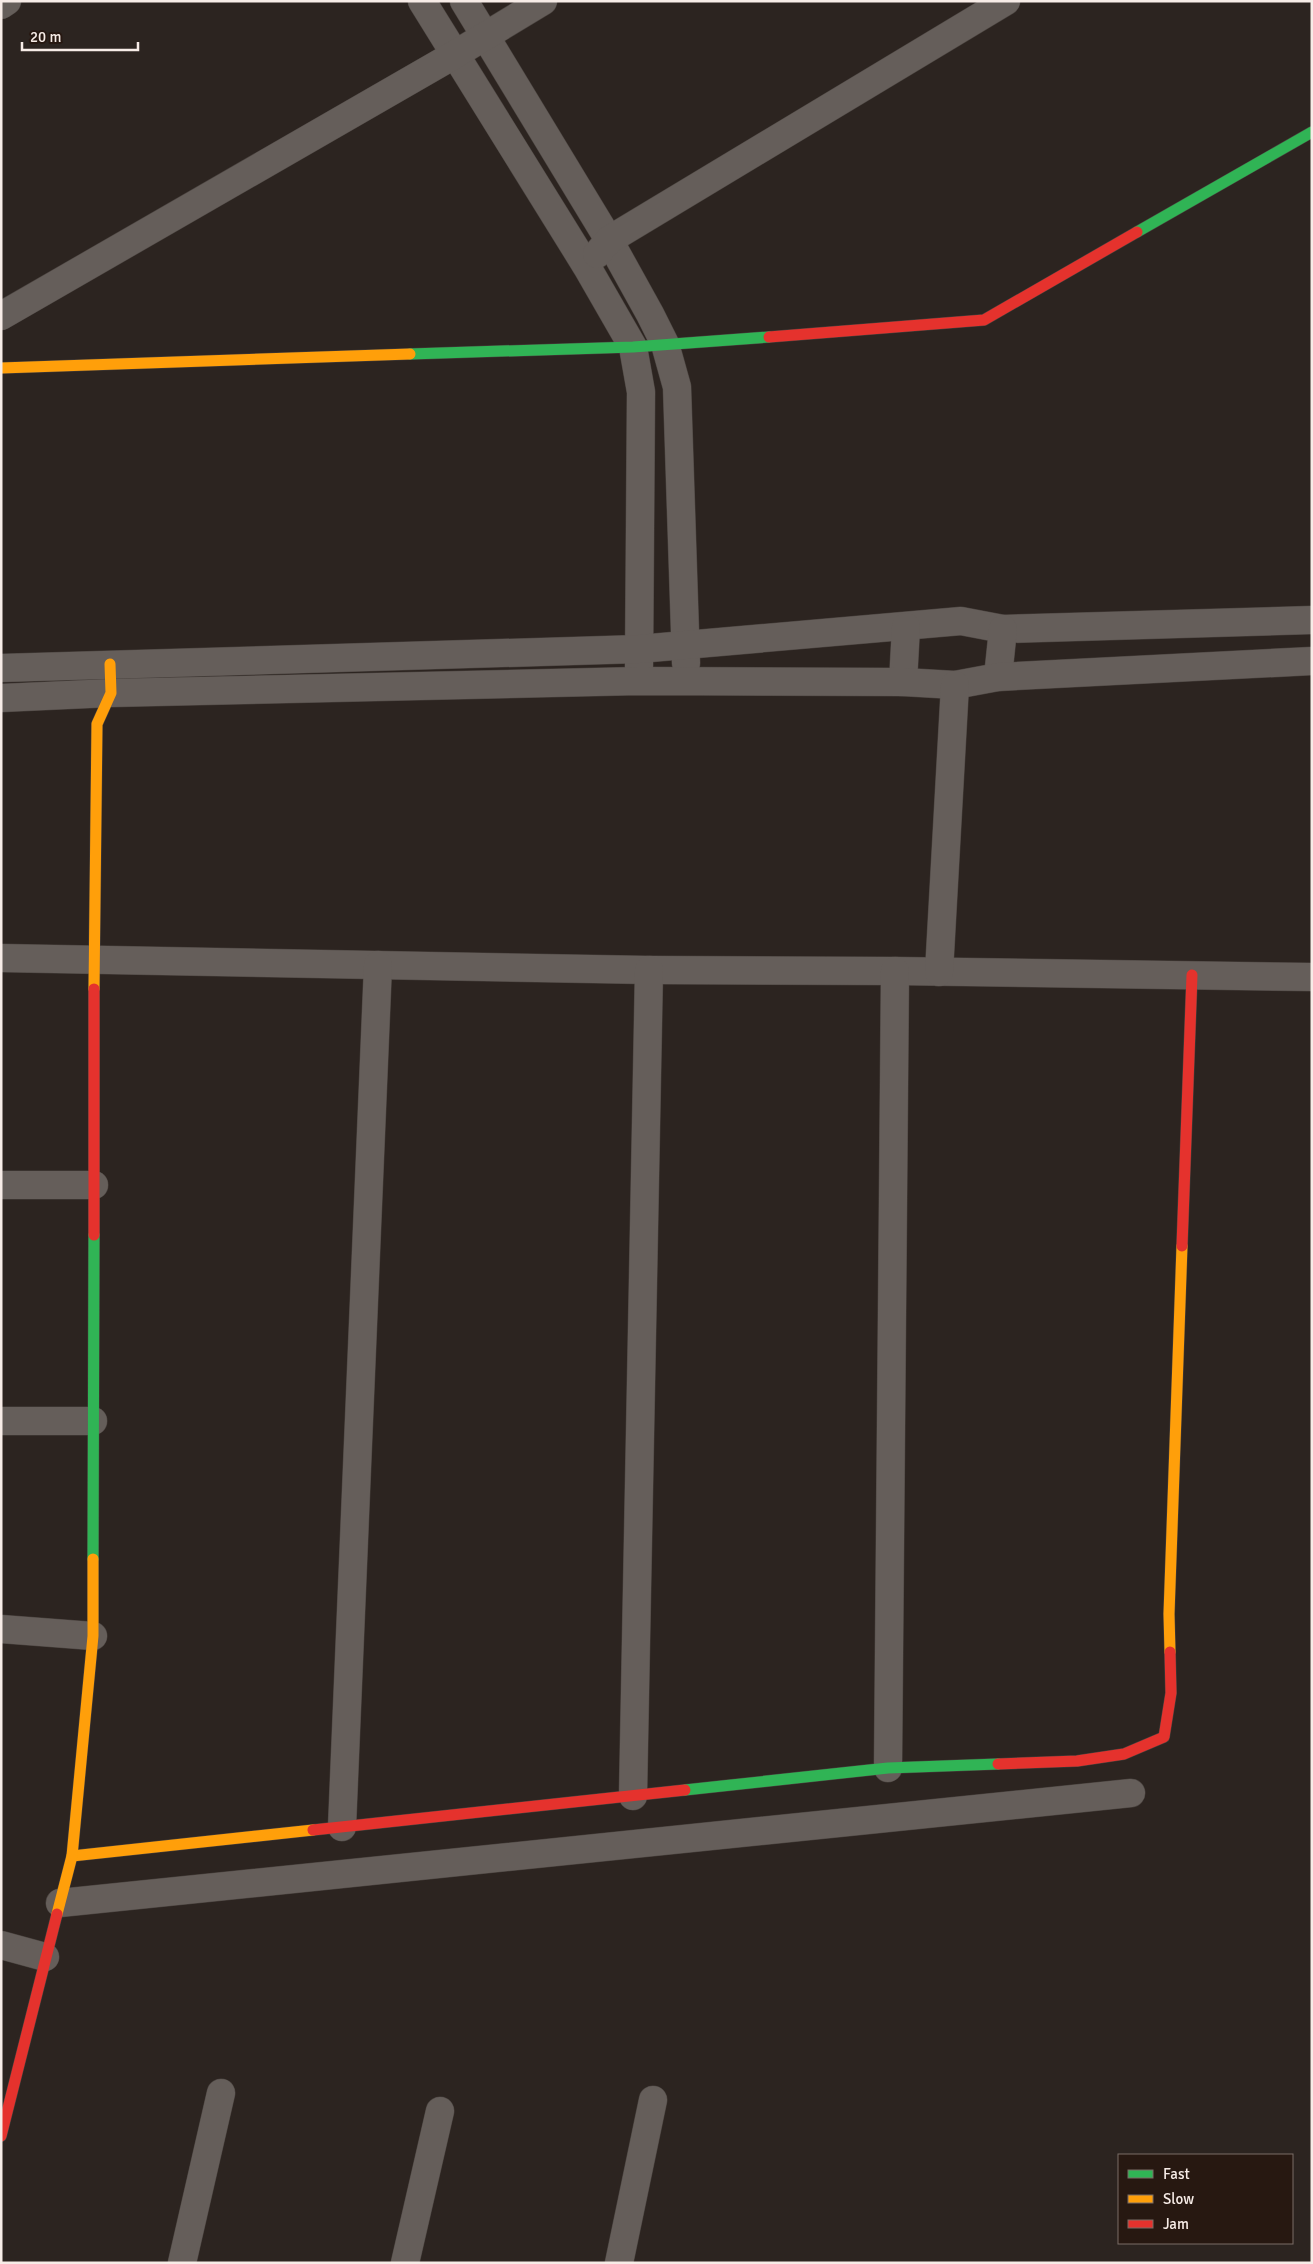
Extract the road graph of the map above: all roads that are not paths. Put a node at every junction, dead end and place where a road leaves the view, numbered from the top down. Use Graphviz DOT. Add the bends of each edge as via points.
graph roads {
  1 [pos="7,1"];
  2 [pos="422,1"];
  3 [pos="464,1"];
  4 [pos="543,1"];
  5 [pos="1006,1"];
  6 [pos="1,4"];
  7 [pos="484,37"];
  8 [pos="454,55"];
  9 [pos="1312,132"];
  10 [pos="609,240"];
  11 [pos="587,267"];
  12 [pos="1,316"];
  13 [pos="666,344"];
  14 [pos="633,347"];
  15 [pos="1,368"];
  16 [pos="1312,620"];
  17 [pos="906,627"];
  18 [pos="1003,629"];
  19 [pos="684,645"];
  20 [pos="640,649"];
  21 [pos="1312,661"];
  22 [pos="110,664"];
  23 [pos="1,668"];
  24 [pos="998,676"];
  25 [pos="639,681"];
  26 [pos="687,681"];
  27 [pos="903,682"];
  28 [pos="955,685"];
  29 [pos="111,693"];
  30 [pos="1,698"];
  31 [pos="1,958"];
  32 [pos="94,960"];
  33 [pos="378,965"];
  34 [pos="649,970"];
  35 [pos="895,971"];
  36 [pos="940,972"];
  37 [pos="1192,975"];
  38 [pos="1312,977"];
  39 [pos="1,1185"];
  40 [pos="94,1185"];
  41 [pos="1,1420"];
  42 [pos="94,1421"];
  43 [pos="1,1629"];
  44 [pos="93,1636"];
  45 [pos="888,1768"];
  46 [pos="1130,1793"];
  47 [pos="633,1796"];
  48 [pos="342,1827"];
  49 [pos="72,1856"];
  50 [pos="60,1903"];
  51 [pos="1,1945"];
  52 [pos="46,1957"];
  53 [pos="221,2093"];
  54 [pos="653,2100"];
  55 [pos="440,2112"];
  56 [pos="1,2136"];
  57 [pos="182,2263"];
  58 [pos="405,2263"];
  59 [pos="618,2263"];
  1 -- 6 [label="street"];
  2 -- 8 [label="street"];
  3 -- 7 [label="street"];
  4 -- 7 [label="street"];
  5 -- 10 [label="street"];
  7 -- 8 [label="street"];
  7 -- 10 [label="street"];
  8 -- 11 [label="street"];
  8 -- 12 [label="street"];
  9 -- 13 [label="street" via="984,320"];
  10 -- 11 [label="street"];
  10 -- 13 [label="street"];
  11 -- 14 [label="street"];
  13 -- 14 [label="street"];
  13 -- 19 [label="street" via="677,387"];
  14 -- 15 [label="street"];
  14 -- 20 [label="street" via="641,392"];
  16 -- 18 [label="street"];
  17 -- 18 [label="street" via="961,621"];
  17 -- 19 [label="street"];
  17 -- 27 [label="street"];
  18 -- 24 [label="street"];
  19 -- 20 [label="street"];
  19 -- 26 [label="street"];
  20 -- 22 [label="street"];
  20 -- 25 [label="street"];
  21 -- 24 [label="street"];
  22 -- 23 [label="street"];
  22 -- 29 [label="street"];
  24 -- 28 [label="street"];
  25 -- 26 [label="street"];
  25 -- 29 [label="street"];
  26 -- 27 [label="street"];
  27 -- 28 [label="street"];
  28 -- 36 [label="street"];
  29 -- 30 [label="street"];
  29 -- 32 [label="street" via="97,724"];
  31 -- 32 [label="street"];
  32 -- 33 [label="street"];
  32 -- 40 [label="street"];
  33 -- 34 [label="street"];
  33 -- 48 [label="street"];
  34 -- 35 [label="street"];
  34 -- 47 [label="street"];
  35 -- 36 [label="street"];
  35 -- 45 [label="street"];
  36 -- 37 [label="street"];
  37 -- 38 [label="street"];
  37 -- 45 [label="street" via="1169,1614 1171,1693 1164,1737 1124,1754 1077,1760"];
  39 -- 40 [label="street"];
  40 -- 42 [label="street"];
  41 -- 42 [label="street"];
  42 -- 44 [label="street"];
  43 -- 44 [label="street"];
  44 -- 49 [label="street"];
  45 -- 47 [label="street"];
  46 -- 50 [label="street"];
  47 -- 48 [label="street"];
  48 -- 49 [label="street"];
  49 -- 50 [label="street"];
  50 -- 52 [label="street"];
  51 -- 52 [label="street"];
  52 -- 56 [label="street"];
  53 -- 57 [label="street"];
  54 -- 59 [label="street"];
  55 -- 58 [label="street"];
}
